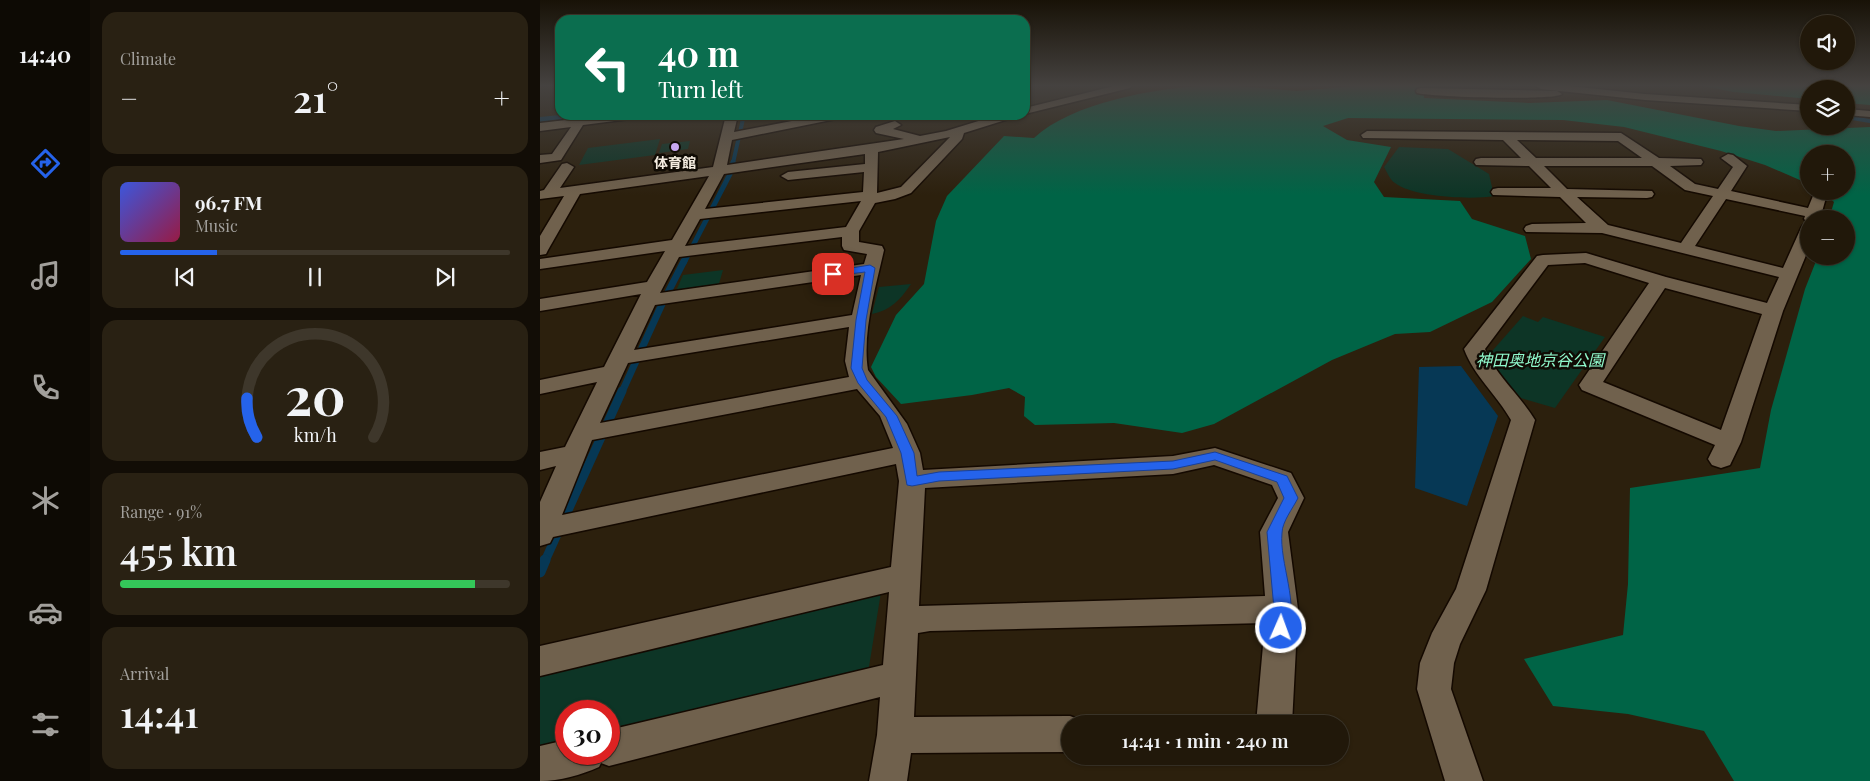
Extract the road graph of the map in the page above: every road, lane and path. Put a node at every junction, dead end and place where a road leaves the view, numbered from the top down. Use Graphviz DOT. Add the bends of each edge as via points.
graph roads {
  1 [pos="583,122"];
  2 [pos="732,122"];
  3 [pos="801,122"];
  4 [pos="983,122"];
  5 [pos="579,123"];
  6 [pos="894,125"];
  7 [pos="540,127"];
  8 [pos="958,132"];
  9 [pos="1367,135"];
  10 [pos="732,136"];
  11 [pos="1506,136"];
  12 [pos="923,140"];
  13 [pos="872,149"];
  14 [pos="1728,158"];
  15 [pos="540,159"];
  16 [pos="1481,162"];
  17 [pos="1532,162"];
  18 [pos="1656,162"];
  19 [pos="1696,162"];
  20 [pos="872,167"];
  21 [pos="567,168"];
  22 [pos="727,170"];
  23 [pos="788,176"];
  24 [pos="574,191"];
  25 [pos="1498,192"];
  26 [pos="1562,193"];
  27 [pos="1647,194"];
  28 [pos="1722,194"];
  29 [pos="545,195"];
  30 [pos="722,197"];
  31 [pos="870,197"];
  32 [pos="702,199"];
  33 [pos="694,215"];
  34 [pos="1800,217"];
  35 [pos="1602,228"];
  36 [pos="1532,230"];
  37 [pos="851,231"];
  38 [pos="544,236"];
  39 [pos="1686,248"];
  40 [pos="674,249"];
  41 [pos="1800,249"];
  42 [pos="540,250"];
  43 [pos="540,264"];
  44 [pos="870,268"];
  45 [pos="1790,274"];
  46 [pos="1660,281"];
  47 [pos="651,293"];
  48 [pos="540,304"];
  49 [pos="1773,311"];
  50 [pos="861,320"];
  51 [pos="617,365"];
  52 [pos="862,381"];
  53 [pos="540,387"];
  54 [pos="579,443"];
  55 [pos="907,453"];
  56 [pos="540,461"];
  57 [pos="912,481"];
  58 [pos="541,532"];
  59 [pos="905,576"];
  60 [pos="1282,609"];
  61 [pos="902,621"];
  62 [pos="540,661"];
  63 [pos="898,677"];
  64 [pos="1275,715"];
  65 [pos="1061,734"];
  66 [pos="895,735"];
  67 [pos="620,745"];
  68 [pos="888,781"];
  69 [pos="1464,781"];
  1 -- 5 [label="street"];
  2 -- 10 [label="street"];
  3 -- 10 [label="street"];
  4 -- 8 [label="street"];
  5 -- 7 [label="street"];
  5 -- 15 [label="street" via="556,157"];
  6 -- 12 [label="street" via="874,131"];
  8 -- 12 [label="street"];
  8 -- 31 [label="street" via="958,136 906,190"];
  9 -- 11 [label="street"];
  10 -- 22 [label="street"];
  11 -- 17 [label="street"];
  11 -- 18 [label="street" via="1620,137"];
  12 -- 13 [label="street"];
  13 -- 20 [label="street"];
  13 -- 22 [label="street"];
  14 -- 28 [label="street" via="1740,166"];
  16 -- 17 [label="street"];
  17 -- 18 [label="street"];
  17 -- 26 [label="street"];
  18 -- 19 [label="street"];
  18 -- 28 [label="street" via="1690,187"];
  20 -- 23 [label="street"];
  20 -- 31 [label="street"];
  21 -- 29 [label="street"];
  22 -- 24 [label="street"];
  22 -- 32 [label="street"];
  24 -- 29 [label="street"];
  24 -- 38 [label="street"];
  25 -- 26 [label="street"];
  26 -- 27 [label="street"];
  26 -- 35 [label="street"];
  28 -- 34 [label="street"];
  28 -- 39 [label="street"];
  30 -- 32 [label="street"];
  31 -- 33 [label="street"];
  31 -- 37 [label="street"];
  32 -- 33 [label="street"];
  33 -- 40 [label="street"];
  35 -- 36 [label="street"];
  35 -- 39 [label="street"];
  37 -- 40 [label="street"];
  37 -- 44 [label="street" via="850,246 876,250"];
  38 -- 42 [label="street"];
  39 -- 45 [label="street"];
  40 -- 43 [label="street"];
  40 -- 47 [label="street"];
  41 -- 45 [label="street"];
  44 -- 47 [label="street"];
  44 -- 50 [label="street"];
  45 -- 49 [label="street"];
  46 -- 49 [label="street"];
  46 -- 49 [label="street" via="1590,385 1725,450"];
  46 -- 69 [label="street" via="1586,258 1544,260 1474,349 1478,362 1516,406 1523,420 1471,590 1437,663 1434,689"];
  47 -- 48 [label="street"];
  47 -- 51 [label="street"];
  50 -- 51 [label="street"];
  50 -- 52 [label="street" via="856,368"];
  51 -- 53 [label="street"];
  51 -- 54 [label="street"];
  52 -- 54 [label="street"];
  52 -- 55 [label="street" via="891,416"];
  54 -- 56 [label="street"];
  54 -- 58 [label="street"];
  55 -- 57 [label="street"];
  55 -- 58 [label="street" via="588,519"];
  57 -- 59 [label="street"];
  57 -- 60 [label="street" via="1173,465 1215,456 1282,479 1291,498 1274,532"];
  59 -- 61 [label="street"];
  59 -- 62 [label="street"];
  60 -- 61 [label="street"];
  60 -- 64 [label="street"];
  61 -- 63 [label="street"];
  63 -- 66 [label="street"];
  63 -- 67 [label="street"];
  65 -- 66 [label="street"];
  66 -- 68 [label="street"];
}
